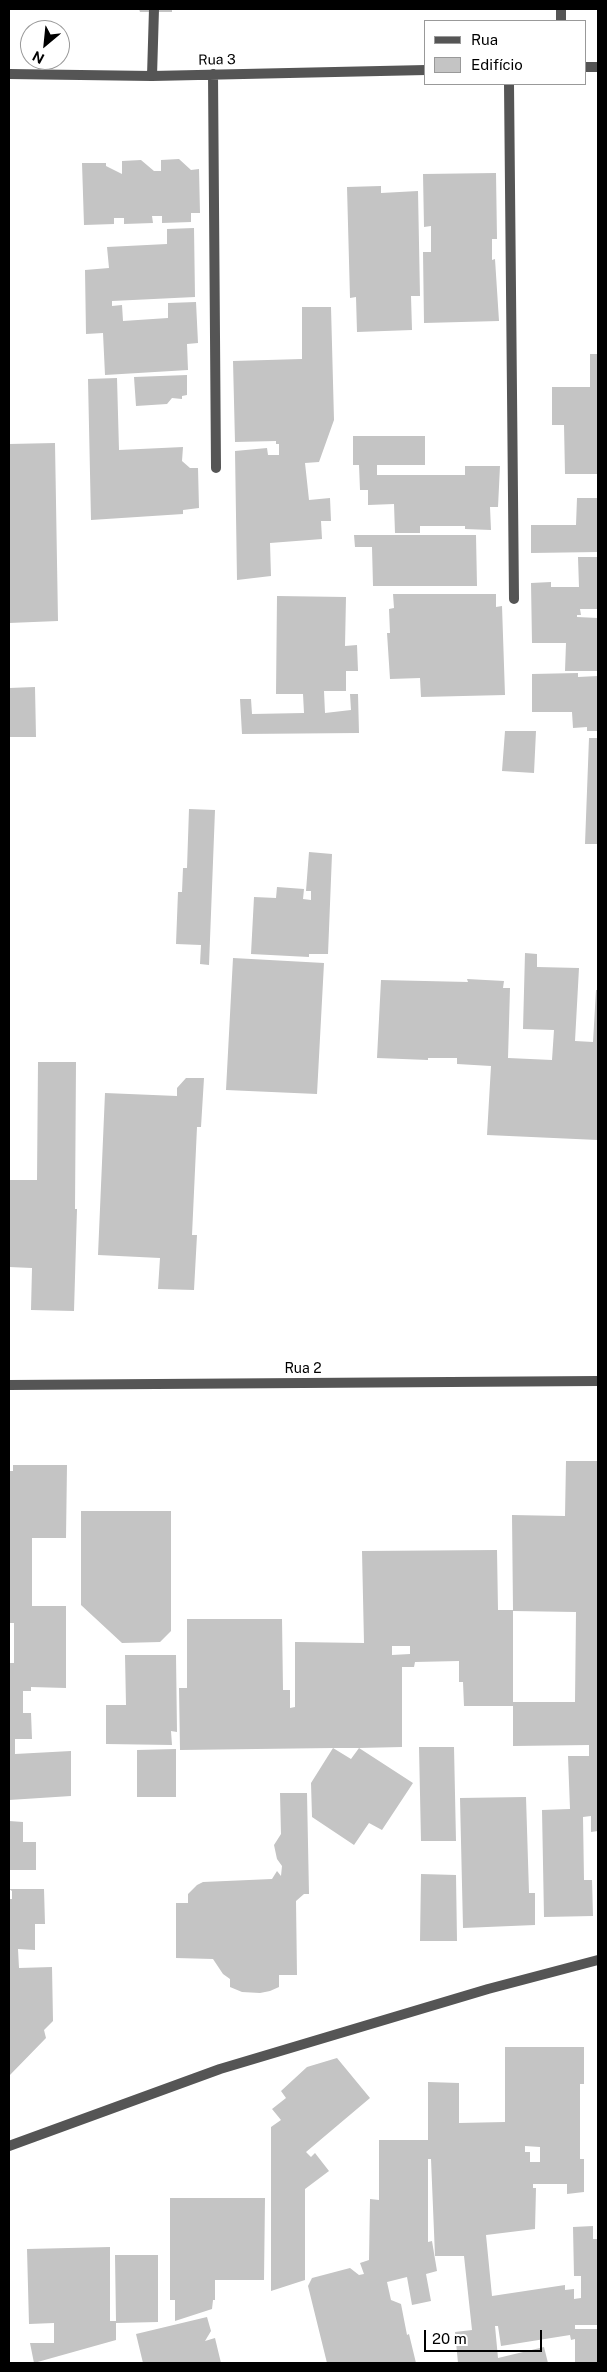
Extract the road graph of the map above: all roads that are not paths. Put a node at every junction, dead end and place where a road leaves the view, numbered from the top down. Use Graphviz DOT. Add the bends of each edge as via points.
graph roads {
  1 [pos="154,9"];
  2 [pos="424,70"];
  3 [pos="9,74"];
  4 [pos="213,74"];
  5 [pos="152,76"];
  6 [pos="509,85"];
  7 [pos="216,468"];
  8 [pos="514,599"];
  9 [pos="598,1381"];
  10 [pos="9,1385"];
  11 [pos="598,1960"];
  12 [pos="9,2146"];
  1 -- 5 [label="street"];
  2 -- 4 [label="street, Rua 3"];
  3 -- 5 [label="street, Rua 3"];
  4 -- 5 [label="street, Rua 3"];
  4 -- 7 [label="street"];
  6 -- 8 [label="street"];
  9 -- 10 [label="street, Rua 2"];
  11 -- 12 [label="street" via="488,1989 220,2069"];
}
